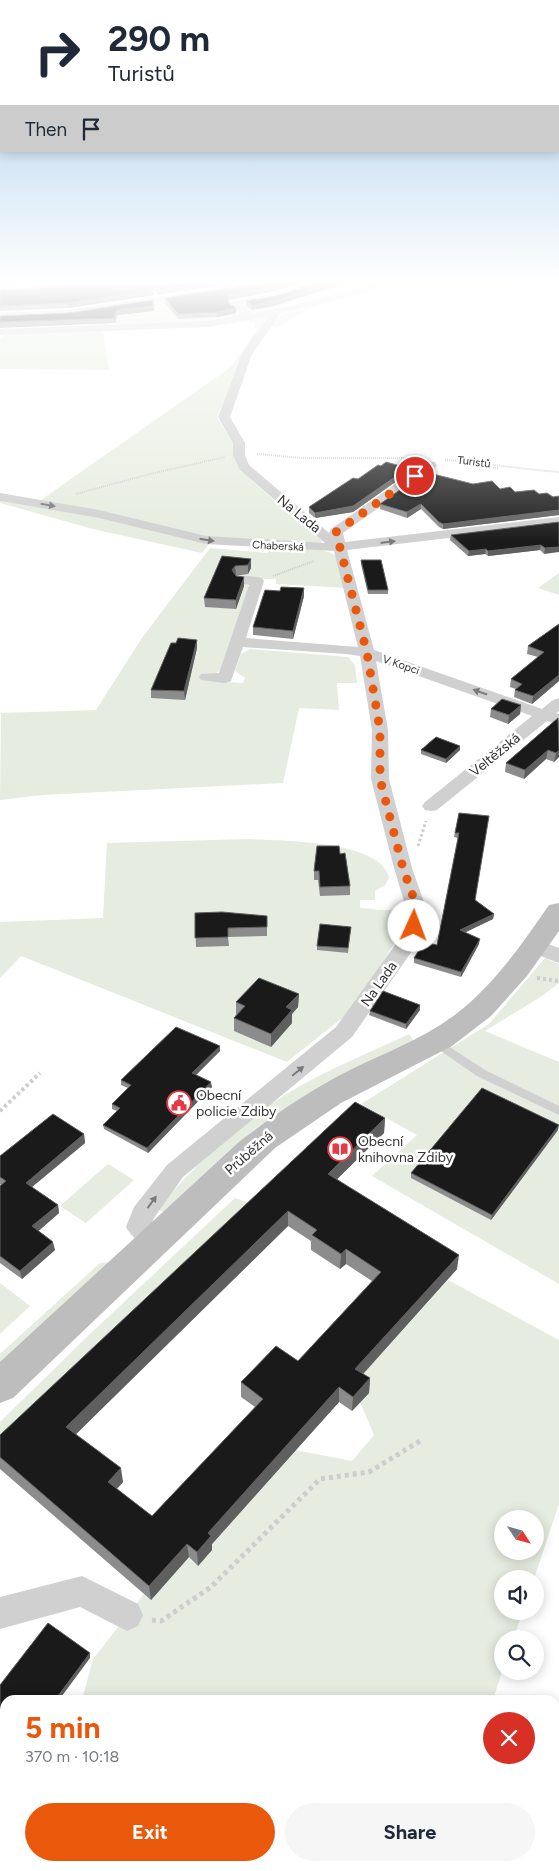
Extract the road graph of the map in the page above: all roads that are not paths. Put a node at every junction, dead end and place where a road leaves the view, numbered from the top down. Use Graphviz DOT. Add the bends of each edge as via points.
graph roads {
  1 [pos="242,368"];
  2 [pos="434,462"];
  3 [pos="0,497"];
  4 [pos="559,520"];
  5 [pos="340,549"];
  6 [pos="241,580"];
  7 [pos="236,642"];
  8 [pos="367,653"];
  9 [pos="207,677"];
  10 [pos="559,703"];
  11 [pos="552,717"];
  12 [pos="431,806"];
  13 [pos="559,910"];
  14 [pos="546,951"];
  15 [pos="436,1042"];
  16 [pos="559,1111"];
  17 [pos="156,1238"];
  18 [pos="0,1386"];
  19 [pos="0,1613"];
  20 [pos="127,1615"];
  1 -- 5 [label="street, Na Lada" via="224,416 239,443 241,461 275,495"];
  2 -- 5 [label="street" via="336,532"];
  3 -- 5 [label="street, Chaberská, one-way" via="99,514 206,540"];
  5 -- 4 [label="street, Chaberská, one-way"];
  5 -- 8 [label="street, Na Lada"];
  6 -- 7 [label="street" via="257,581"];
  7 -- 8 [label="street, V Kopci"];
  7 -- 9 [label="street" via="233,679"];
  11 -- 8 [label="street, V Kopci, one-way"];
  17 -- 8 [label="street, Na Lada, one-way" via="138,1227 143,1214 175,1171 344,1032 406,946 417,911 380,779 380,730"];
  10 -- 11 [label="street, Veltěžská"];
  11 -- 12 [label="street, Veltěžská"];
  13 -- 14 [label="street, Průběžná"];
  14 -- 15 [label="street, Průběžná" via="492,1000"];
  15 -- 16 [label="lane" via="480,1074"];
  15 -- 17 [label="street, Průběžná" via="360,1078 276,1129"];
  17 -- 18 [label="street, Průběžná"];
  19 -- 20 [label="street" via="82,1591"];
}
